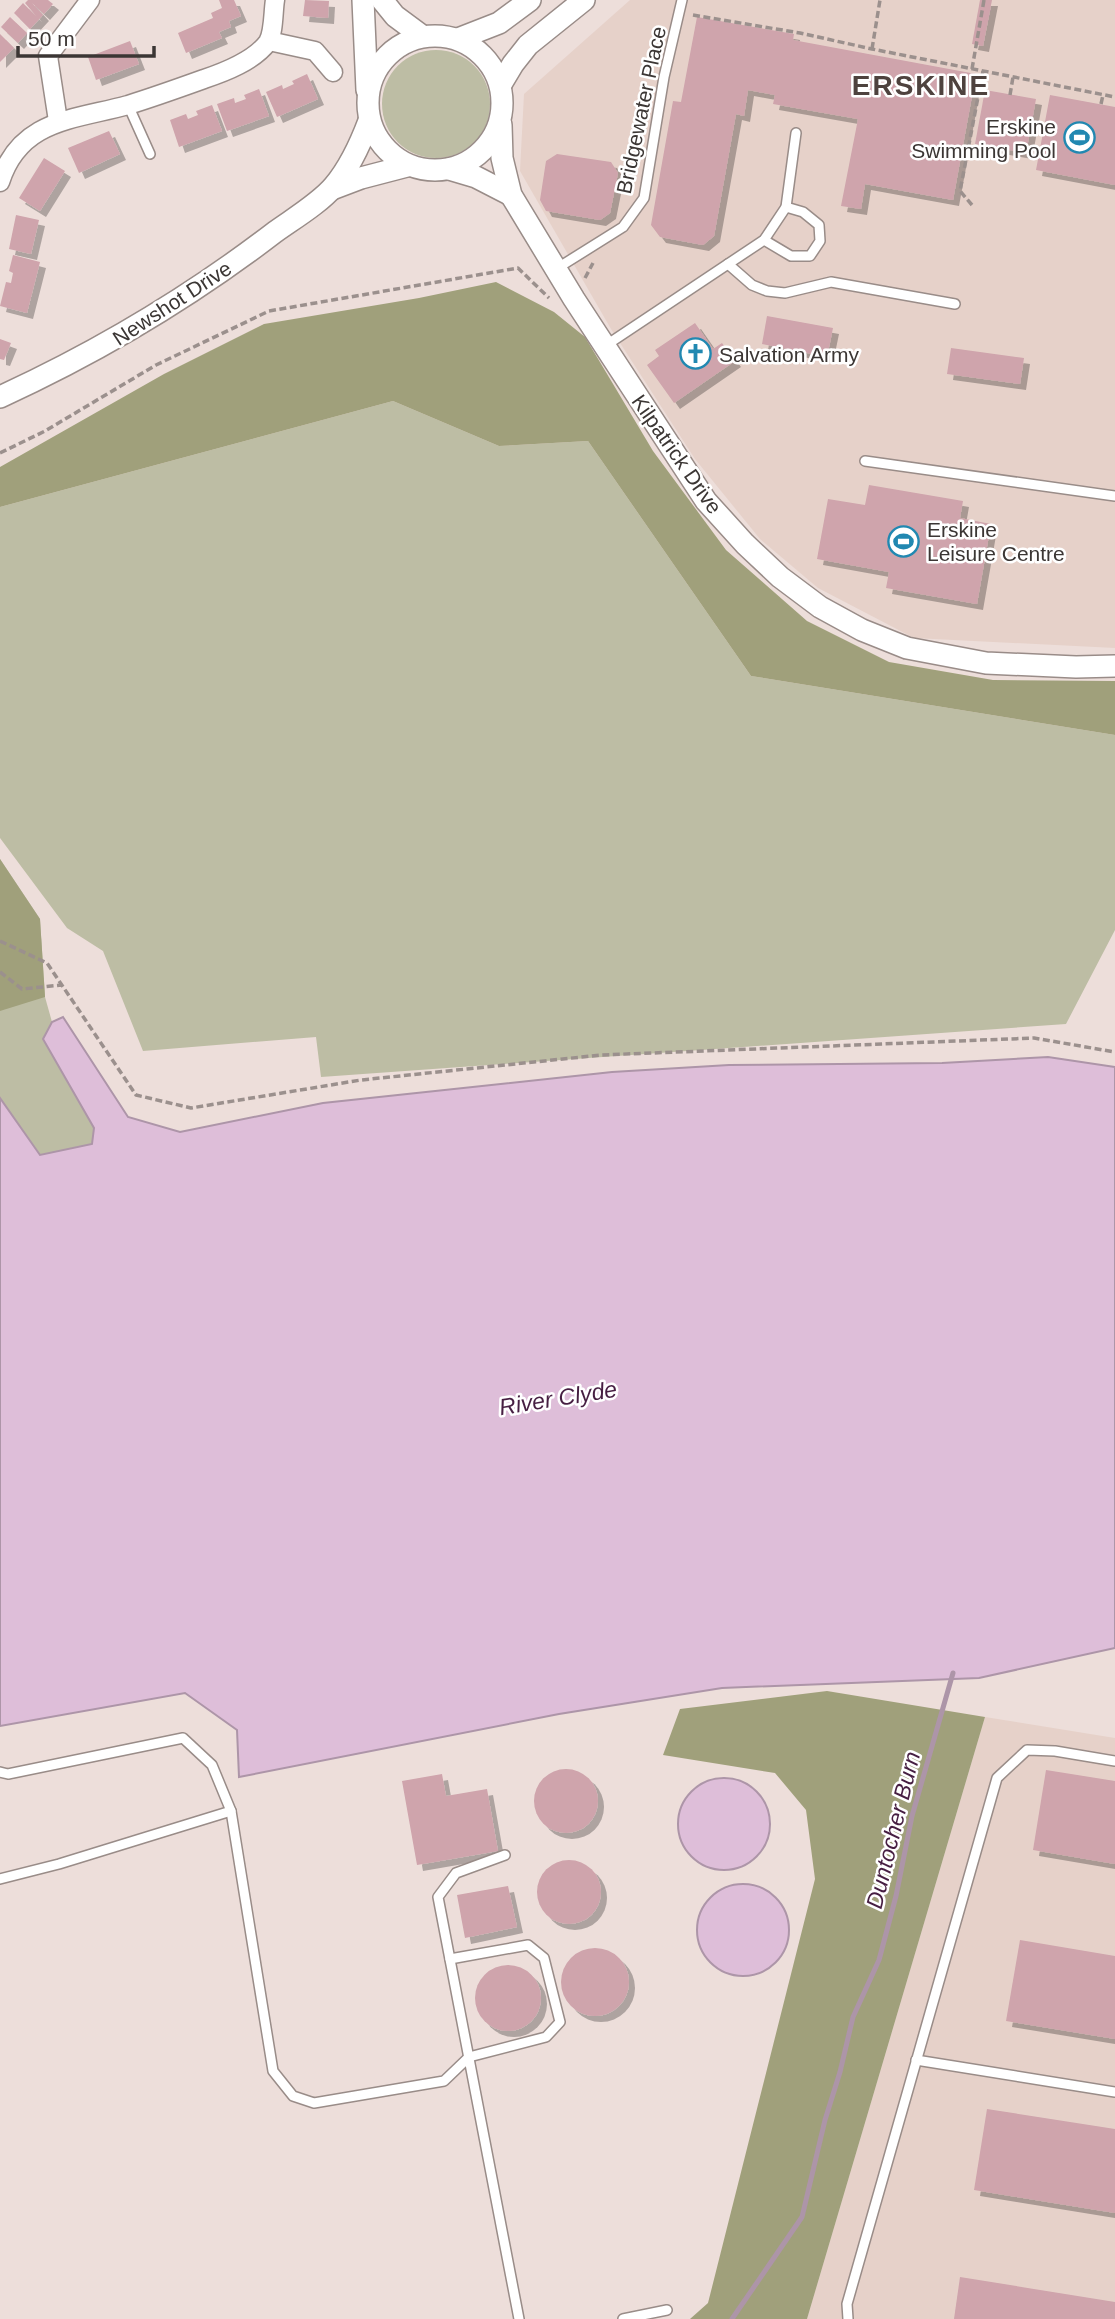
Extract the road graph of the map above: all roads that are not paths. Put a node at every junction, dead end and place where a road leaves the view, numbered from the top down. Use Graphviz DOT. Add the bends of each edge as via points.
graph roads {
  1 [pos="90,0"];
  2 [pos="275,0"];
  3 [pos="363,0"];
  4 [pos="382,0"];
  5 [pos="530,0"];
  6 [pos="584,0"];
  7 [pos="682,0"];
  8 [pos="422,36"];
  9 [pos="458,40"];
  10 [pos="269,41"];
  11 [pos="333,72"];
  12 [pos="501,84"];
  13 [pos="367,96"];
  14 [pos="128,105"];
  15 [pos="58,121"];
  16 [pos="369,121"];
  17 [pos="500,125"];
  18 [pos="796,133"];
  19 [pos="150,154"];
  20 [pos="407,166"];
  21 [pos="449,169"];
  22 [pos="0,182"];
  23 [pos="332,189"];
  24 [pos="511,195"];
  25 [pos="786,207"];
  26 [pos="764,240"];
  27 [pos="728,264"];
  28 [pos="556,269"];
  29 [pos="955,304"];
  30 [pos="604,347"];
  31 [pos="0,397"];
  32 [pos="865,461"];
  33 [pos="1115,496"];
  34 [pos="1115,666"];
  35 [pos="1115,1761"];
  36 [pos="0,1772"];
  37 [pos="232,1811"];
  38 [pos="505,1855"];
  39 [pos="0,1879"];
  40 [pos="450,1959"];
  41 [pos="468,2057"];
  42 [pos="916,2060"];
  43 [pos="1115,2092"];
  44 [pos="667,2310"];
  45 [pos="519,2319"];
  46 [pos="623,2319"];
  47 [pos="848,2319"];
  1 -- 15 [label="street" via="48,56"];
  2 -- 10 [label="street"];
  3 -- 13 [label="street"];
  4 -- 8 [label="street"];
  5 -- 9 [label="street" via="499,23"];
  6 -- 12 [label="street" via="528,46"];
  7 -- 28 [label="lane, Bridgewater Place" via="644,198 623,227"];
  8 -- 9 [label="street"];
  8 -- 13 [label="street" via="392,52 380,65"];
  9 -- 12 [label="street" via="479,52"];
  10 -- 11 [label="street" via="315,51"];
  10 -- 14 [label="street" via="227,72"];
  12 -- 17 [label="street"];
  13 -- 16 [label="street"];
  14 -- 15 [label="street"];
  14 -- 19 [label="lane"];
  15 -- 22 [label="street" via="25,141 6,163"];
  16 -- 20 [label="street" via="380,143"];
  16 -- 23 [label="street, Newshot Drive" via="350,164"];
  17 -- 21 [label="street" via="480,153"];
  17 -- 24 [label="street, Kilpatrick Drive"];
  18 -- 25 [label="lane"];
  20 -- 21 [label="street"];
  20 -- 23 [label="street, Newshot Drive"];
  21 -- 24 [label="street"];
  23 -- 31 [label="street, Newshot Drive" via="176,302 90,354"];
  24 -- 28 [label="street, Kilpatrick Drive"];
  25 -- 26 [label="lane"];
  25 -- 26 [label="lane" via="803,212 819,225 820,241 810,256 791,256"];
  26 -- 27 [label="lane"];
  27 -- 29 [label="lane" via="752,285 767,291 808,290 831,282"];
  27 -- 30 [label="lane"];
  28 -- 30 [label="street, Kilpatrick Drive"];
  30 -- 34 [label="street, Kilpatrick Drive" via="706,501 762,560 820,607 906,648 986,663"];
  32 -- 33 [label="lane"];
  35 -- 42 [label="lane" via="1027,1750 997,1779"];
  36 -- 37 [label="lane" via="183,1738 212,1765"];
  37 -- 39 [label="lane"];
  37 -- 41 [label="lane" via="273,2071 293,2096 314,2103 444,2081"];
  38 -- 40 [label="lane" via="456,1873 438,1896"];
  40 -- 41 [label="lane"];
  40 -- 41 [label="lane" via="528,1945 544,1958 559,2022 546,2037"];
  41 -- 45 [label="lane"];
  42 -- 43 [label="lane"];
  42 -- 47 [label="lane" via="847,2304"];
  44 -- 46 [label="lane"];
}
